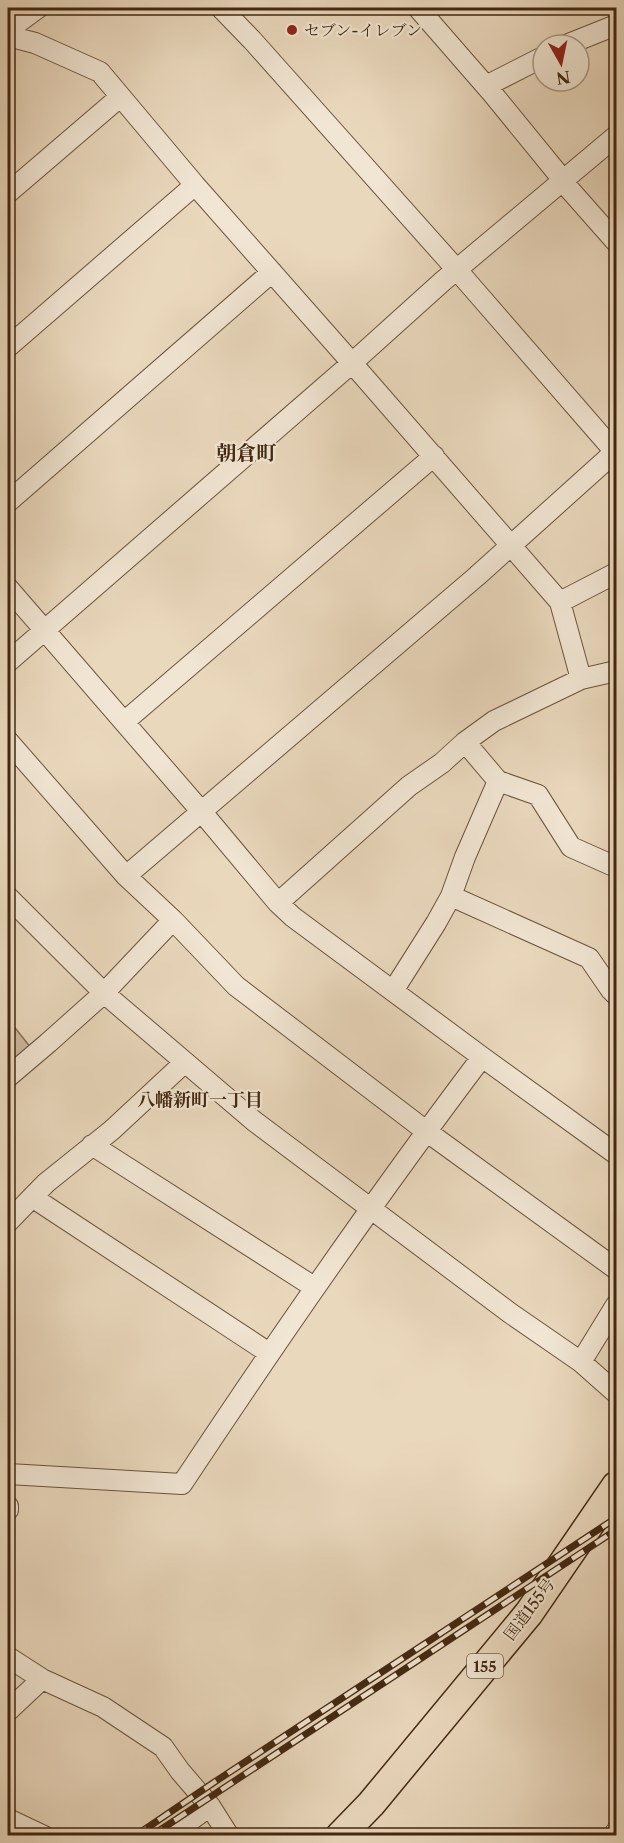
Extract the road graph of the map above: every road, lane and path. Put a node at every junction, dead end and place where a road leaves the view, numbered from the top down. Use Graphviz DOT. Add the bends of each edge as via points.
graph roads {
  1 [pos="38,8"];
  2 [pos="221,8"];
  3 [pos="417,8"];
  4 [pos="616,26"];
  5 [pos="8,30"];
  6 [pos="8,36"];
  7 [pos="591,36"];
  8 [pos="531,63"];
  9 [pos="486,86"];
  10 [pos="120,97"];
  11 [pos="616,136"];
  12 [pos="563,180"];
  13 [pos="195,185"];
  14 [pos="8,193"];
  15 [pos="616,242"];
  16 [pos="457,270"];
  17 [pos="272,272"];
  18 [pos="8,347"];
  19 [pos="352,363"];
  20 [pos="616,452"];
  21 [pos="434,456"];
  22 [pos="8,501"];
  23 [pos="509,545"];
  24 [pos="616,573"];
  25 [pos="8,588"];
  26 [pos="560,602"];
  27 [pos="44,630"];
  28 [pos="8,663"];
  29 [pos="616,672"];
  30 [pos="581,679"];
  31 [pos="124,722"];
  32 [pos="8,741"];
  33 [pos="465,742"];
  34 [pos="498,781"];
  35 [pos="201,811"];
  36 [pos="616,867"];
  37 [pos="126,876"];
  38 [pos="451,896"];
  39 [pos="8,897"];
  40 [pos="278,903"];
  41 [pos="173,920"];
  42 [pos="393,991"];
  43 [pos="104,993"];
  44 [pos="616,994"];
  45 [pos="482,1057"];
  46 [pos="184,1063"];
  47 [pos="8,1077"];
  48 [pos="426,1131"];
  49 [pos="92,1145"];
  50 [pos="616,1154"];
  51 [pos="32,1197"];
  52 [pos="372,1209"];
  53 [pos="8,1222"];
  54 [pos="616,1269"];
  55 [pos="314,1287"];
  56 [pos="616,1305"];
  57 [pos="269,1353"];
  58 [pos="581,1362"];
  59 [pos="616,1394"];
  60 [pos="8,1474"];
  61 [pos="616,1486"];
  62 [pos="8,1657"];
  63 [pos="42,1679"];
  64 [pos="8,1711"];
  65 [pos="210,1806"];
  66 [pos="8,1819"];
  67 [pos="616,1831"];
  68 [pos="44,1836"];
  69 [pos="169,1836"];
  70 [pos="229,1836"];
  71 [pos="340,1836"];
  72 [pos="614,1836"];
  1 -- 5 [label="street"];
  2 -- 16 [label="street"];
  3 -- 9 [label="street"];
  4 -- 7 [label="street"];
  6 -- 10 [label="street" via="35,43 100,72"];
  8 -- 9 [label="street"];
  9 -- 12 [label="street"];
  10 -- 13 [label="street"];
  10 -- 14 [label="street"];
  11 -- 12 [label="street"];
  12 -- 15 [label="street"];
  12 -- 16 [label="street"];
  13 -- 17 [label="street"];
  13 -- 18 [label="street"];
  16 -- 19 [label="street"];
  16 -- 20 [label="street"];
  17 -- 19 [label="street"];
  17 -- 22 [label="street"];
  19 -- 21 [label="street"];
  19 -- 27 [label="street"];
  20 -- 23 [label="street"];
  21 -- 23 [label="street"];
  21 -- 31 [label="street"];
  23 -- 26 [label="street"];
  23 -- 35 [label="street"];
  24 -- 26 [label="street"];
  25 -- 27 [label="street"];
  26 -- 30 [label="street"];
  27 -- 28 [label="street"];
  27 -- 31 [label="street"];
  29 -- 30 [label="street"];
  30 -- 33 [label="street" via="494,721"];
  31 -- 35 [label="street"];
  32 -- 37 [label="street"];
  33 -- 34 [label="street"];
  33 -- 40 [label="street" via="409,786"];
  34 -- 36 [label="street" via="538,795 571,847"];
  34 -- 38 [label="street"];
  35 -- 37 [label="street"];
  35 -- 40 [label="street"];
  37 -- 41 [label="street"];
  38 -- 42 [label="street"];
  38 -- 44 [label="street" via="589,958"];
  39 -- 43 [label="street"];
  40 -- 42 [label="street"];
  41 -- 43 [label="street"];
  41 -- 48 [label="street" via="236,986"];
  42 -- 45 [label="street"];
  43 -- 46 [label="street"];
  43 -- 47 [label="street"];
  45 -- 48 [label="street"];
  45 -- 50 [label="street"];
  46 -- 49 [label="street"];
  46 -- 52 [label="street"];
  48 -- 52 [label="street"];
  48 -- 54 [label="street"];
  49 -- 51 [label="street"];
  49 -- 55 [label="street"];
  51 -- 53 [label="street"];
  51 -- 57 [label="street"];
  52 -- 55 [label="street"];
  52 -- 58 [label="street"];
  55 -- 57 [label="street"];
  56 -- 58 [label="street"];
  57 -- 60 [label="street" via="182,1484"];
  58 -- 59 [label="street"];
  61 -- 71 [label="highway, 国道155号 / 155" via="529,1613"];
  62 -- 63 [label="street"];
  63 -- 64 [label="street"];
  63 -- 65 [label="street" via="103,1707 163,1748"];
  65 -- 69 [label="street"];
  65 -- 70 [label="street"];
  66 -- 68 [label="street"];
  67 -- 72 [label="street"];
}
